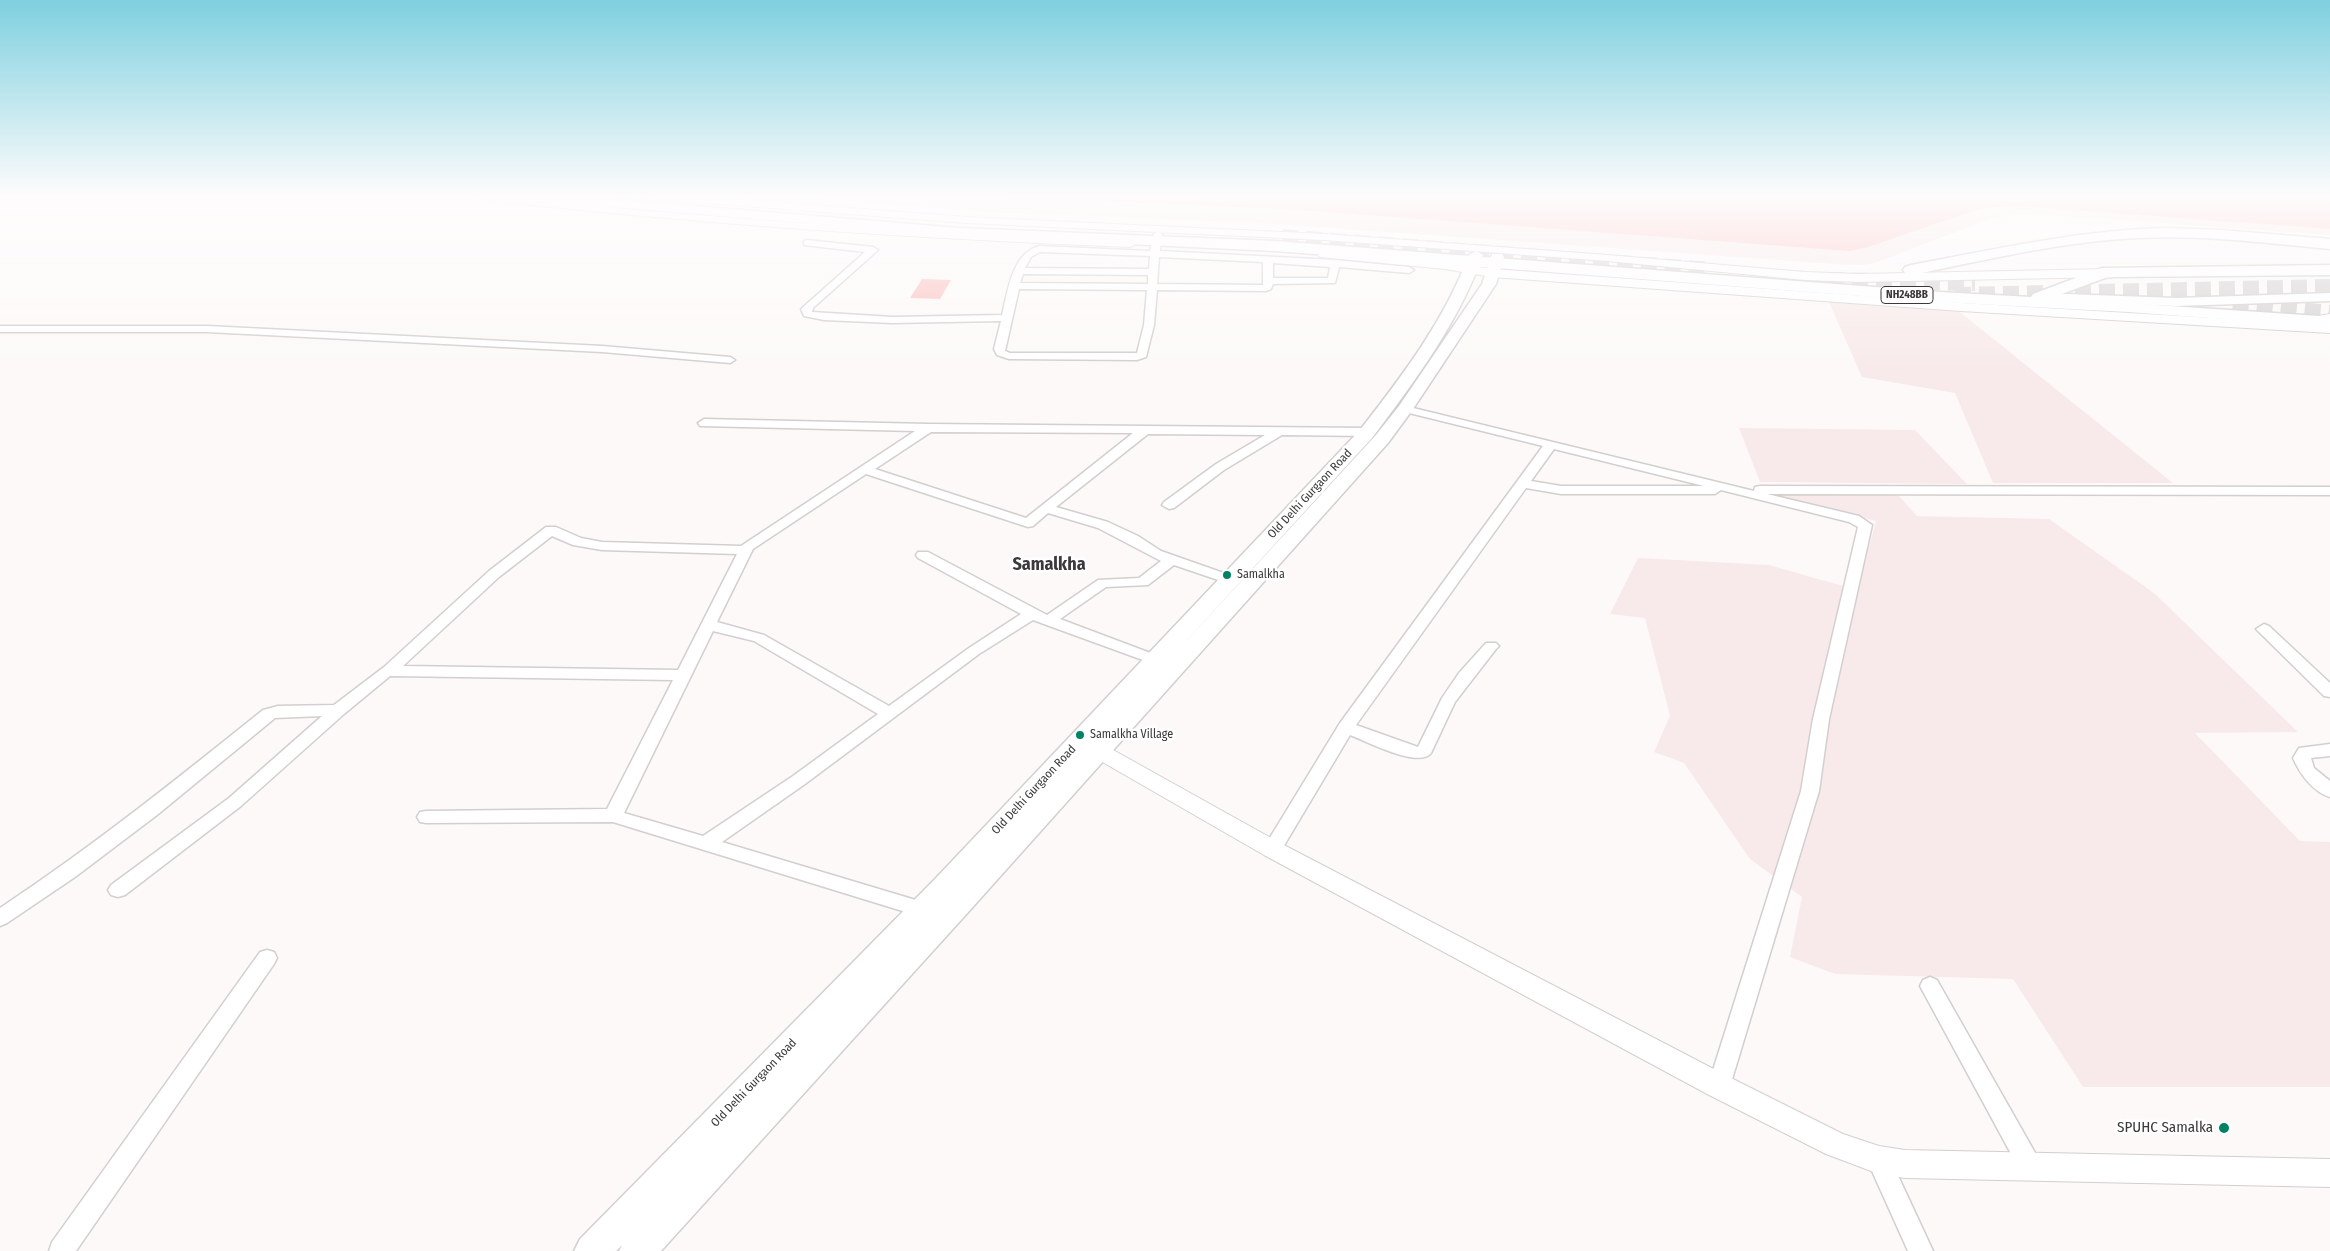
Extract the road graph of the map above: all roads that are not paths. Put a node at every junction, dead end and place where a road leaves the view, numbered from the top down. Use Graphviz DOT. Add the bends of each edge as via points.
graph roads {
  1 [pos="869,253"];
  2 [pos="1029,253"];
  3 [pos="1155,253"];
  4 [pos="1226,253"];
  5 [pos="1353,253"];
  6 [pos="1545,253"];
  7 [pos="2001,253"];
  8 [pos="1268,259"];
  9 [pos="1335,263"];
  10 [pos="1485,266"];
  11 [pos="1409,270"];
  12 [pos="1911,270"];
  13 [pos="2330,270"];
  14 [pos="1021,271"];
  15 [pos="1154,272"];
  16 [pos="2108,273"];
  17 [pos="1268,282"];
  18 [pos="1016,286"];
  19 [pos="1153,287"];
  20 [pos="2039,297"];
  21 [pos="2330,297"];
  22 [pos="1007,318"];
  23 [pos="2327,323"];
  24 [pos="0,328"];
  25 [pos="730,360"];
  26 [pos="1406,409"];
  27 [pos="704,423"];
  28 [pos="928,428"];
  29 [pos="1144,431"];
  30 [pos="1278,432"];
  31 [pos="1372,435"];
  32 [pos="1551,444"];
  33 [pos="866,470"];
  34 [pos="1522,483"];
  35 [pos="1737,490"];
  36 [pos="2330,491"];
  37 [pos="1169,505"];
  38 [pos="1048,509"];
  39 [pos="745,550"];
  40 [pos="923,555"];
  41 [pos="1171,560"];
  42 [pos="1230,580"];
  43 [pos="1032,614"];
  44 [pos="1049,620"];
  45 [pos="708,625"];
  46 [pos="2264,629"];
  47 [pos="1491,646"];
  48 [pos="1156,660"];
  49 [pos="388,671"];
  50 [pos="684,675"];
  51 [pos="2330,692"];
  52 [pos="338,710"];
  53 [pos="889,713"];
  54 [pos="1346,727"];
  55 [pos="2330,750"];
  56 [pos="1099,751"];
  57 [pos="2330,791"];
  58 [pos="613,816"];
  59 [pos="426,817"];
  60 [pos="704,844"];
  61 [pos="1272,848"];
  62 [pos="118,890"];
  63 [pos="922,909"];
  64 [pos="0,918"];
  65 [pos="267,958"];
  66 [pos="1930,986"];
  67 [pos="1719,1086"];
  68 [pos="1879,1160"];
  69 [pos="2030,1166"];
  70 [pos="2330,1172"];
  71 [pos="640,1233"];
  72 [pos="61,1251"];
  73 [pos="592,1251"];
  74 [pos="1921,1251"];
  1 -- 22 [label="street" via="809,306 808,314 892,320"];
  2 -- 14 [label="street"];
  3 -- 15 [label="street"];
  4 -- 8 [label="street"];
  5 -- 10 [label="highway, NH248BB"];
  6 -- 16 [label="street" via="1858,278"];
  7 -- 12 [label="highway"];
  8 -- 9 [label="street"];
  8 -- 17 [label="street"];
  9 -- 11 [label="street"];
  9 -- 17 [label="street" via="1332,281"];
  10 -- 20 [label="highway, NH248BB"];
  10 -- 23 [label="highway, NH248BB" via="1930,297 2128,307"];
  10 -- 23 [label="street" via="1611,280 1952,306"];
  10 -- 26 [label="main road, Old Delhi Gurgaon Road"];
  10 -- 31 [label="main road, Old Delhi Gurgaon Road" via="1447,318"];
  13 -- 16 [label="highway, NH248BB"];
  14 -- 15 [label="street"];
  14 -- 18 [label="street"];
  15 -- 19 [label="street"];
  16 -- 20 [label="highway, NH248BB"];
  17 -- 19 [label="street" via="1265,288"];
  18 -- 19 [label="street"];
  18 -- 22 [label="street"];
  19 -- 22 [label="street" via="1140,356 1004,355 999,349"];
  20 -- 21 [label="main road" via="2176,302"];
  24 -- 25 [label="street" via="207,329 602,349"];
  26 -- 31 [label="main road, Old Delhi Gurgaon Road"];
  26 -- 32 [label="street"];
  27 -- 28 [label="street"];
  28 -- 29 [label="street"];
  28 -- 33 [label="street"];
  29 -- 30 [label="street"];
  29 -- 38 [label="street"];
  30 -- 31 [label="street"];
  30 -- 37 [label="street" via="1220,467"];
  31 -- 42 [label="main road, Old Delhi Gurgaon Road"];
  31 -- 56 [label="main road, Old Delhi Gurgaon Road"];
  32 -- 34 [label="street"];
  32 -- 35 [label="street"];
  33 -- 38 [label="street" via="1026,523"];
  33 -- 39 [label="street"];
  34 -- 35 [label="street" via="1588,491"];
  34 -- 54 [label="street"];
  35 -- 36 [label="street"];
  35 -- 67 [label="street" via="1854,518 1865,528 1821,719 1810,791"];
  38 -- 41 [label="street" via="1103,525"];
  39 -- 45 [label="street"];
  39 -- 49 [label="street" via="602,546 578,542 551,530 494,574"];
  40 -- 43 [label="street"];
  41 -- 42 [label="street"];
  41 -- 44 [label="street" via="1142,582 1103,583"];
  42 -- 48 [label="main road, Old Delhi Gurgaon Road"];
  43 -- 44 [label="street"];
  43 -- 53 [label="street" via="974,651"];
  44 -- 48 [label="street"];
  45 -- 50 [label="street"];
  45 -- 53 [label="street" via="759,638"];
  46 -- 51 [label="street"];
  47 -- 54 [label="street" via="1473,665 1441,712 1422,753 1411,752"];
  48 -- 63 [label="main road, Old Delhi Gurgaon Road"];
  49 -- 50 [label="street"];
  49 -- 52 [label="street"];
  50 -- 58 [label="street"];
  52 -- 62 [label="street" via="235,802"];
  52 -- 64 [label="street" via="269,714 151,810"];
  53 -- 60 [label="street" via="799,780"];
  54 -- 61 [label="street"];
  55 -- 57 [label="street" via="2305,752 2302,758 2308,770"];
  56 -- 61 [label="street"];
  56 -- 71 [label="main road, Old Delhi Gurgaon Road"];
  58 -- 59 [label="street"];
  58 -- 60 [label="street"];
  60 -- 63 [label="street"];
  61 -- 67 [label="street"];
  63 -- 71 [label="main road, Old Delhi Gurgaon Road"];
  65 -- 72 [label="street"];
  66 -- 69 [label="street"];
  67 -- 68 [label="street" via="1836,1145"];
  68 -- 69 [label="street" via="1905,1164"];
  68 -- 74 [label="street"];
  69 -- 70 [label="street"];
  71 -- 73 [label="main road, Old Delhi Gurgaon Road"];
}
